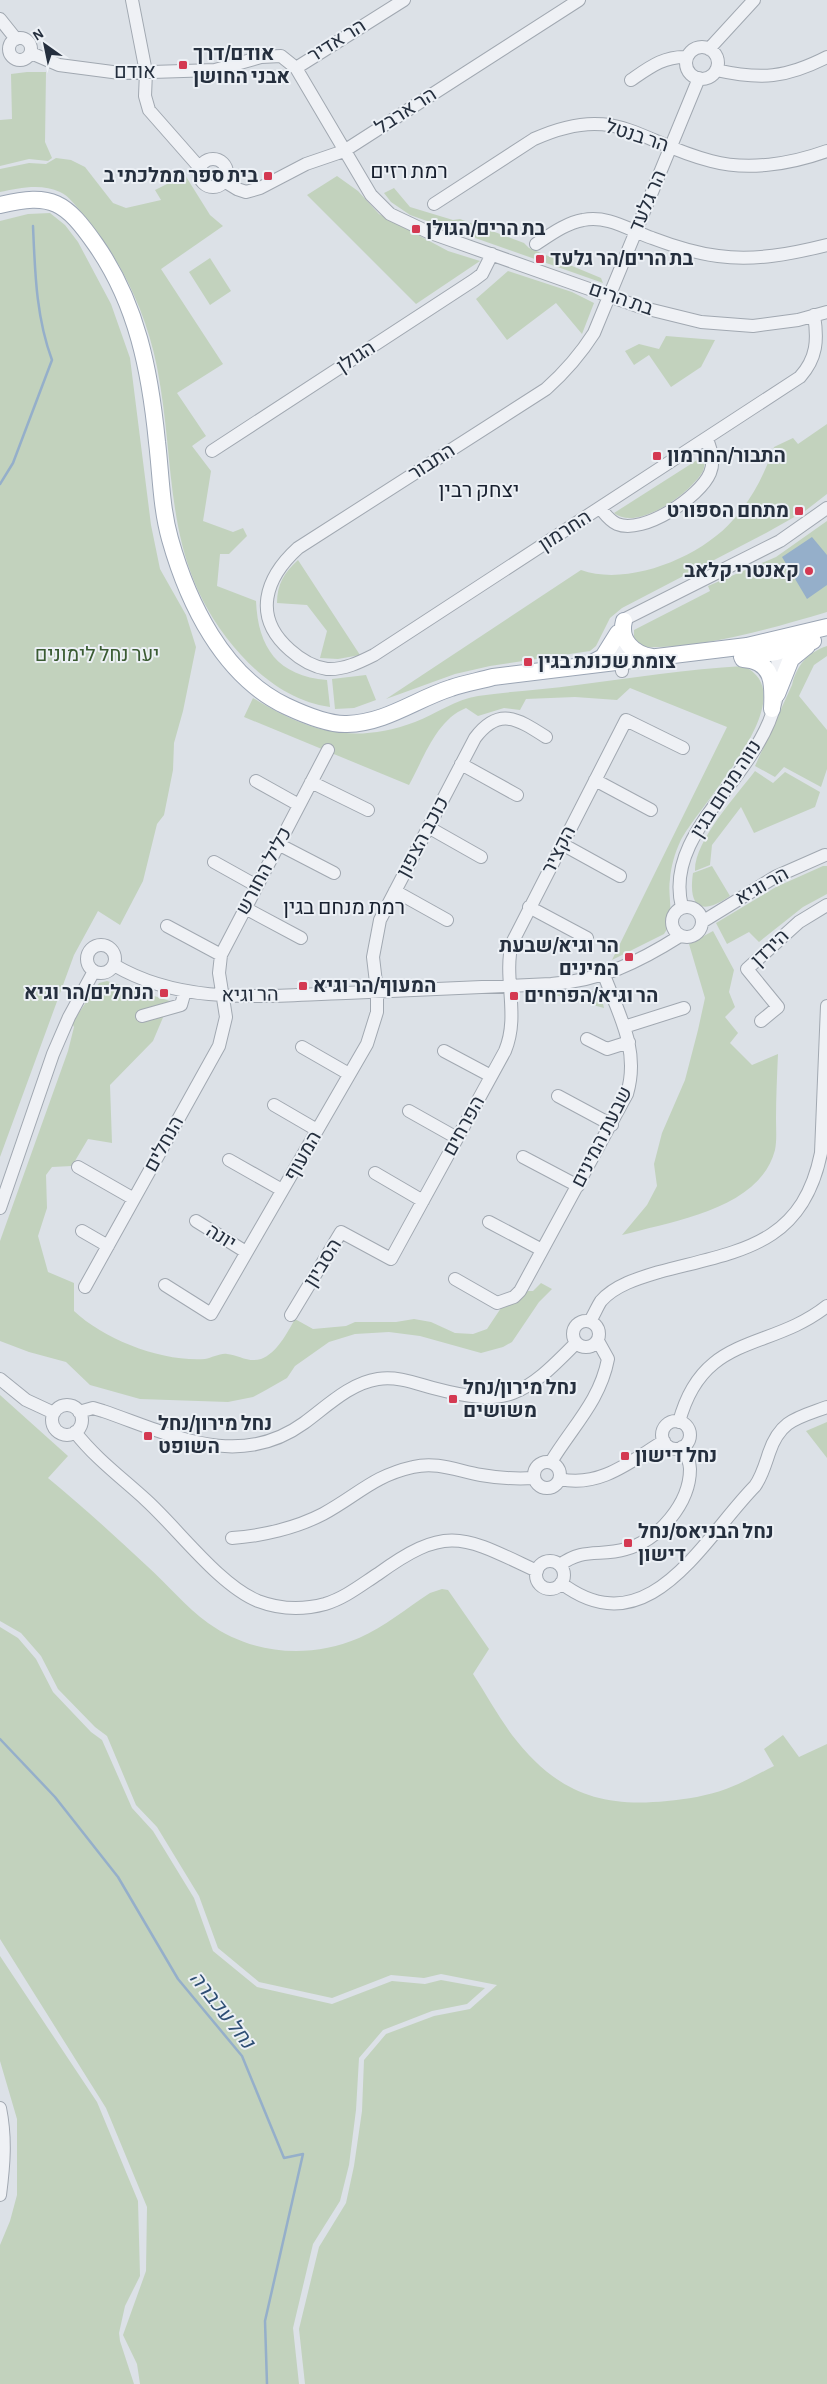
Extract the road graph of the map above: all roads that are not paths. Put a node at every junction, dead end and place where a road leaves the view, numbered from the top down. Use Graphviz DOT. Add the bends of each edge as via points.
graph roads {
  1 [pos="132,0"];
  2 [pos="404,0"];
  3 [pos="579,0"];
  4 [pos="754,0"];
  5 [pos="0,19"];
  6 [pos="16,39"];
  7 [pos="709,49"];
  8 [pos="31,53"];
  9 [pos="687,57"];
  10 [pos="827,57"];
  11 [pos="5,59"];
  12 [pos="296,68"];
  13 [pos="716,70"];
  14 [pos="146,72"];
  15 [pos="699,78"];
  16 [pos="631,80"];
  17 [pos="671,146"];
  18 [pos="344,151"];
  19 [pos="827,152"];
  20 [pos="200,168"];
  21 [pos="224,181"];
  22 [pos="434,204"];
  23 [pos="0,205"];
  24 [pos="635,231"];
  25 [pos="536,244"];
  26 [pos="827,245"];
  27 [pos="492,254"];
  28 [pos="608,295"];
  29 [pos="821,314"];
  30 [pos="707,439"];
  31 [pos="212,451"];
  32 [pos="600,508"];
  33 [pos="827,508"];
  34 [pos="621,627"];
  35 [pos="827,627"];
  36 [pos="272,628"];
  37 [pos="827,638"];
  38 [pos="774,647"];
  39 [pos="660,657"];
  40 [pos="731,658"];
  41 [pos="585,666"];
  42 [pos="621,667"];
  43 [pos="451,688"];
  44 [pos="774,702"];
  45 [pos="546,737"];
  46 [pos="683,748"];
  47 [pos="328,750"];
  48 [pos="461,764"];
  49 [pos="595,780"];
  50 [pos="256,781"];
  51 [pos="311,782"];
  52 [pos="517,795"];
  53 [pos="299,805"];
  54 [pos="368,810"];
  55 [pos="651,810"];
  56 [pos="428,827"];
  57 [pos="278,844"];
  58 [pos="562,844"];
  59 [pos="826,854"];
  60 [pos="481,857"];
  61 [pos="214,862"];
  62 [pos="334,873"];
  63 [pos="620,876"];
  64 [pos="256,886"];
  65 [pos="395,891"];
  66 [pos="827,905"];
  67 [pos="529,907"];
  68 [pos="682,907"];
  69 [pos="245,908"];
  70 [pos="447,920"];
  71 [pos="702,922"];
  72 [pos="166,926"];
  73 [pos="680,936"];
  74 [pos="301,938"];
  75 [pos="588,938"];
  76 [pos="220,955"];
  77 [pos="114,965"];
  78 [pos="94,971"];
  79 [pos="604,975"];
  80 [pos="512,986"];
  81 [pos="185,991"];
  82 [pos="377,992"];
  83 [pos="224,996"];
  84 [pos="827,1006"];
  85 [pos="684,1008"];
  86 [pos="142,1016"];
  87 [pos="761,1021"];
  88 [pos="624,1028"];
  89 [pos="587,1039"];
  90 [pos="629,1042"];
  91 [pos="302,1047"];
  92 [pos="444,1051"];
  93 [pos="349,1074"];
  94 [pos="491,1076"];
  95 [pos="558,1096"];
  96 [pos="274,1105"];
  97 [pos="409,1111"];
  98 [pos="612,1125"];
  99 [pos="317,1130"];
  100 [pos="457,1138"];
  101 [pos="523,1157"];
  102 [pos="229,1160"];
  103 [pos="78,1167"];
  104 [pos="375,1173"];
  105 [pos="578,1186"];
  106 [pos="282,1190"];
  107 [pos="134,1199"];
  108 [pos="423,1201"];
  109 [pos="0,1208"];
  110 [pos="196,1221"];
  111 [pos="489,1222"];
  112 [pos="82,1231"];
  113 [pos="108,1246"];
  114 [pos="542,1250"];
  115 [pos="246,1252"];
  116 [pos="391,1259"];
  117 [pos="455,1279"];
  118 [pos="164,1285"];
  119 [pos="85,1287"];
  120 [pos="827,1306"];
  121 [pos="292,1315"];
  122 [pos="590,1321"];
  123 [pos="598,1341"];
  124 [pos="576,1343"];
  125 [pos="0,1379"];
  126 [pos="827,1407"];
  127 [pos="79,1412"];
  128 [pos="54,1413"];
  129 [pos="679,1422"];
  130 [pos="75,1432"];
  131 [pos="664,1442"];
  132 [pos="682,1447"];
  133 [pos="551,1462"];
  134 [pos="534,1478"];
  135 [pos="560,1478"];
  136 [pos="232,1538"];
  137 [pos="560,1565"];
  138 [pos="537,1571"];
  139 [pos="561,1583"];
  140 [pos="0,2108"];
  141 [pos="0,2195"];
  1 -- 14 [label="street"];
  2 -- 12 [label="street, הר אדיר"];
  3 -- 18 [label="street, הר ארבל"];
  4 -- 7 [label="street"];
  5 -- 6 [label="street"];
  6 -- 8 [label="street" via="27,40"];
  6 -- 11 [label="street"];
  7 -- 9 [label="street" via="698,48"];
  7 -- 13 [label="street" via="718,60"];
  8 -- 11 [label="street" via="19,61"];
  8 -- 14 [label="street, אודם" via="59,65 93,71"];
  9 -- 15 [label="street" via="690,73"];
  9 -- 16 [label="street" via="673,56 663,60"];
  10 -- 13 [label="street" via="794,72 764,77"];
  12 -- 14 [label="street, אודם" via="281,56 271,55 215,70"];
  12 -- 18 [label="street, בת הרים"];
  13 -- 15 [label="street" via="710,77"];
  14 -- 20 [label="street" via="145,96 149,110"];
  15 -- 17 [label="street, הר גלעד"];
  17 -- 19 [label="street, הר בנטל" via="711,162 742,166 775,164"];
  17 -- 22 [label="street, הר בנטל" via="612,124 564,127 517,148"];
  17 -- 24 [label="street, הר גלעד"];
  18 -- 21 [label="street, הר ארבל" via="306,164 246,192"];
  18 -- 27 [label="street, בת הרים" via="371,195 390,214 428,232"];
  20 -- 21 [label="street" via="204,184 216,186"];
  20 -- 21 [label="street" via="206,161 219,160 226,170"];
  23 -- 43 [label="main road" via="30,198 57,203 85,229 110,264 133,314 144,353 163,508 180,571 203,622 239,671 273,700 307,715 346,725 397,713"];
  24 -- 25 [label="street" via="605,220 581,220"];
  24 -- 26 [label="street" via="683,248 738,258 780,256"];
  24 -- 28 [label="street, הר גלעד"];
  27 -- 28 [label="street, בת הרים"];
  27 -- 31 [label="street, הגולן" via="482,274 474,280"];
  28 -- 29 [label="street, בת הרים" via="677,317 726,325 753,326"];
  28 -- 36 [label="street, התבור" via="594,333 583,350 546,389 298,548 285,560 277,570 267,595"];
  29 -- 30 [label="street, החרמון" via="813,359 800,377"];
  30 -- 32 [label="street, החרמון"];
  30 -- 32 [label="street" via="712,454 710,473 700,487 671,510 639,525 626,526 616,524"];
  32 -- 36 [label="street, החרמון" via="374,655 353,665 328,669 300,659"];
  33 -- 34 [label="street" via="780,541 636,612"];
  34 -- 39 [label="main road" via="628,645 640,653"];
  34 -- 41 [label="main road" via="603,657"];
  34 -- 42 [label="street"];
  35 -- 38 [label="main road"];
  37 -- 38 [label="main road"];
  37 -- 44 [label="main road" via="797,653 786,668"];
  38 -- 39 [label="main road"];
  38 -- 40 [label="main road"];
  38 -- 44 [label="street, נווה מנחם בגין" via="779,680"];
  39 -- 42 [label="main road"];
  40 -- 42 [label="main road"];
  40 -- 44 [label="main road" via="756,662 768,671"];
  41 -- 42 [label="main road"];
  41 -- 43 [label="main road" via="515,673"];
  42 -- 43 [label="main road"];
  44 -- 68 [label="street, נווה מנחם בגין" via="754,752 700,826 685,854 679,884"];
  45 -- 48 [label="street, כוכב הצפון" via="523,722 510,718 492,721 475,738"];
  46 -- 49 [label="street, הקציר" via="626,720"];
  47 -- 51 [label="street, כליל החורש"];
  48 -- 52 [label="street"];
  48 -- 56 [label="street, כוכב הצפון"];
  49 -- 55 [label="street"];
  49 -- 58 [label="street, הקציר"];
  50 -- 53 [label="street"];
  51 -- 53 [label="street, כליל החורש"];
  51 -- 54 [label="street"];
  53 -- 57 [label="street, כליל החורש"];
  56 -- 60 [label="street"];
  56 -- 65 [label="street, כוכב הצפון"];
  57 -- 62 [label="street"];
  57 -- 64 [label="street, כליל החורש"];
  58 -- 63 [label="street"];
  58 -- 67 [label="street, הקציר"];
  59 -- 71 [label="street, הר וגיא" via="770,879"];
  61 -- 64 [label="street"];
  64 -- 69 [label="street, כליל החורש"];
  65 -- 70 [label="street"];
  65 -- 82 [label="street, כוכב הצפון" via="380,920 373,946"];
  66 -- 87 [label="street, הירדן" via="799,922 747,969 778,1007"];
  67 -- 75 [label="street"];
  67 -- 80 [label="street, הקציר" via="510,951"];
  68 -- 71 [label="street" via="694,908"];
  68 -- 73 [label="street" via="671,920"];
  69 -- 74 [label="street"];
  69 -- 76 [label="street, כליל החורש"];
  71 -- 73 [label="street" via="696,934"];
  72 -- 76 [label="street"];
  73 -- 79 [label="street, הר וגיא" via="637,962"];
  76 -- 83 [label="street, כליל החורש" via="219,973"];
  77 -- 78 [label="street" via="107,971"];
  77 -- 78 [label="street" via="115,956 110,948 102,944 95,946 87,959"];
  77 -- 81 [label="street, הר וגיא" via="141,978"];
  78 -- 109 [label="street" via="53,1054"];
  79 -- 80 [label="street, הר וגיא" via="561,984"];
  79 -- 88 [label="street, שבעת המינים"];
  80 -- 82 [label="street, הר וגיא"];
  80 -- 94 [label="street, הפרחים" via="510,1038"];
  81 -- 83 [label="street, הר וגיא"];
  81 -- 86 [label="street" via="181,1005"];
  82 -- 83 [label="street, הר וגיא"];
  82 -- 93 [label="street, המעוף" via="373,1029"];
  83 -- 107 [label="street, הנחלים" via="226,1017 219,1046"];
  84 -- 122 [label="street" via="821,1154 817,1174 803,1204 782,1228 755,1245 644,1276 620,1287 602,1301"];
  85 -- 88 [label="street"];
  88 -- 90 [label="street, שבעת המינים"];
  89 -- 90 [label="street" via="607,1049"];
  90 -- 98 [label="street, שבעת המינים" via="632,1079"];
  91 -- 93 [label="street"];
  92 -- 94 [label="street"];
  93 -- 99 [label="street, המעוף"];
  94 -- 100 [label="street, הפרחים"];
  95 -- 98 [label="street"];
  96 -- 99 [label="street"];
  97 -- 100 [label="street"];
  98 -- 105 [label="street, שבעת המינים"];
  99 -- 106 [label="street, המעוף"];
  100 -- 108 [label="street, הפרחים"];
  101 -- 105 [label="street"];
  102 -- 106 [label="street"];
  103 -- 107 [label="street"];
  104 -- 108 [label="street"];
  105 -- 114 [label="street, שבעת המינים"];
  106 -- 115 [label="street, המעוף"];
  107 -- 113 [label="street, הנחלים"];
  108 -- 116 [label="street, הפרחים"];
  110 -- 115 [label="street, יונה"];
  111 -- 114 [label="street"];
  112 -- 113 [label="street"];
  113 -- 119 [label="street, הנחלים"];
  114 -- 117 [label="street, שבעת המינים" via="514,1297 497,1302"];
  115 -- 118 [label="street, המעוף" via="211,1314"];
  116 -- 121 [label="street, הסביון" via="341,1232"];
  120 -- 129 [label="street" via="791,1328 716,1359 686,1400"];
  122 -- 123 [label="street" via="598,1328"];
  122 -- 124 [label="street" via="575,1327"];
  123 -- 124 [label="street" via="586,1348"];
  123 -- 133 [label="street" via="608,1359 598,1392"];
  124 -- 127 [label="street" via="540,1379 506,1394 472,1397 405,1380 372,1380 350,1390 284,1436 253,1445 205,1445 93,1408"];
  125 -- 128 [label="street" via="26,1400"];
  126 -- 139 [label="street" via="798,1417 784,1426 774,1440 755,1486 681,1570 655,1592 627,1602 596,1602 574,1593"];
  127 -- 128 [label="street" via="67,1405"];
  127 -- 130 [label="street" via="81,1423"];
  128 -- 130 [label="street" via="52,1421 57,1432 67,1435"];
  129 -- 131 [label="street" via="667,1425 662,1434"];
  129 -- 132 [label="street" via="690,1432 689,1440"];
  130 -- 138 [label="street" via="86,1447 146,1500 229,1583 243,1593 275,1606 310,1607 334,1601 409,1552 449,1540 484,1546"];
  131 -- 132 [label="street" via="671,1448"];
  131 -- 135 [label="street" via="601,1477 579,1482"];
  132 -- 137 [label="street" via="690,1467 688,1482 674,1513 661,1528 628,1549 581,1554"];
  133 -- 134 [label="street" via="539,1464"];
  133 -- 135 [label="street" via="559,1469"];
  134 -- 135 [label="street" via="537,1484 548,1488 556,1485"];
  134 -- 136 [label="street" via="483,1476 438,1465 416,1466 372,1481 338,1505 308,1520 262,1535"];
  137 -- 138 [label="street" via="548,1561"];
  137 -- 139 [label="street" via="564,1573"];
  138 -- 139 [label="street" via="537,1580 544,1587 555,1588"];
  140 -- 141 [label="street" via="5,2134"];
}
